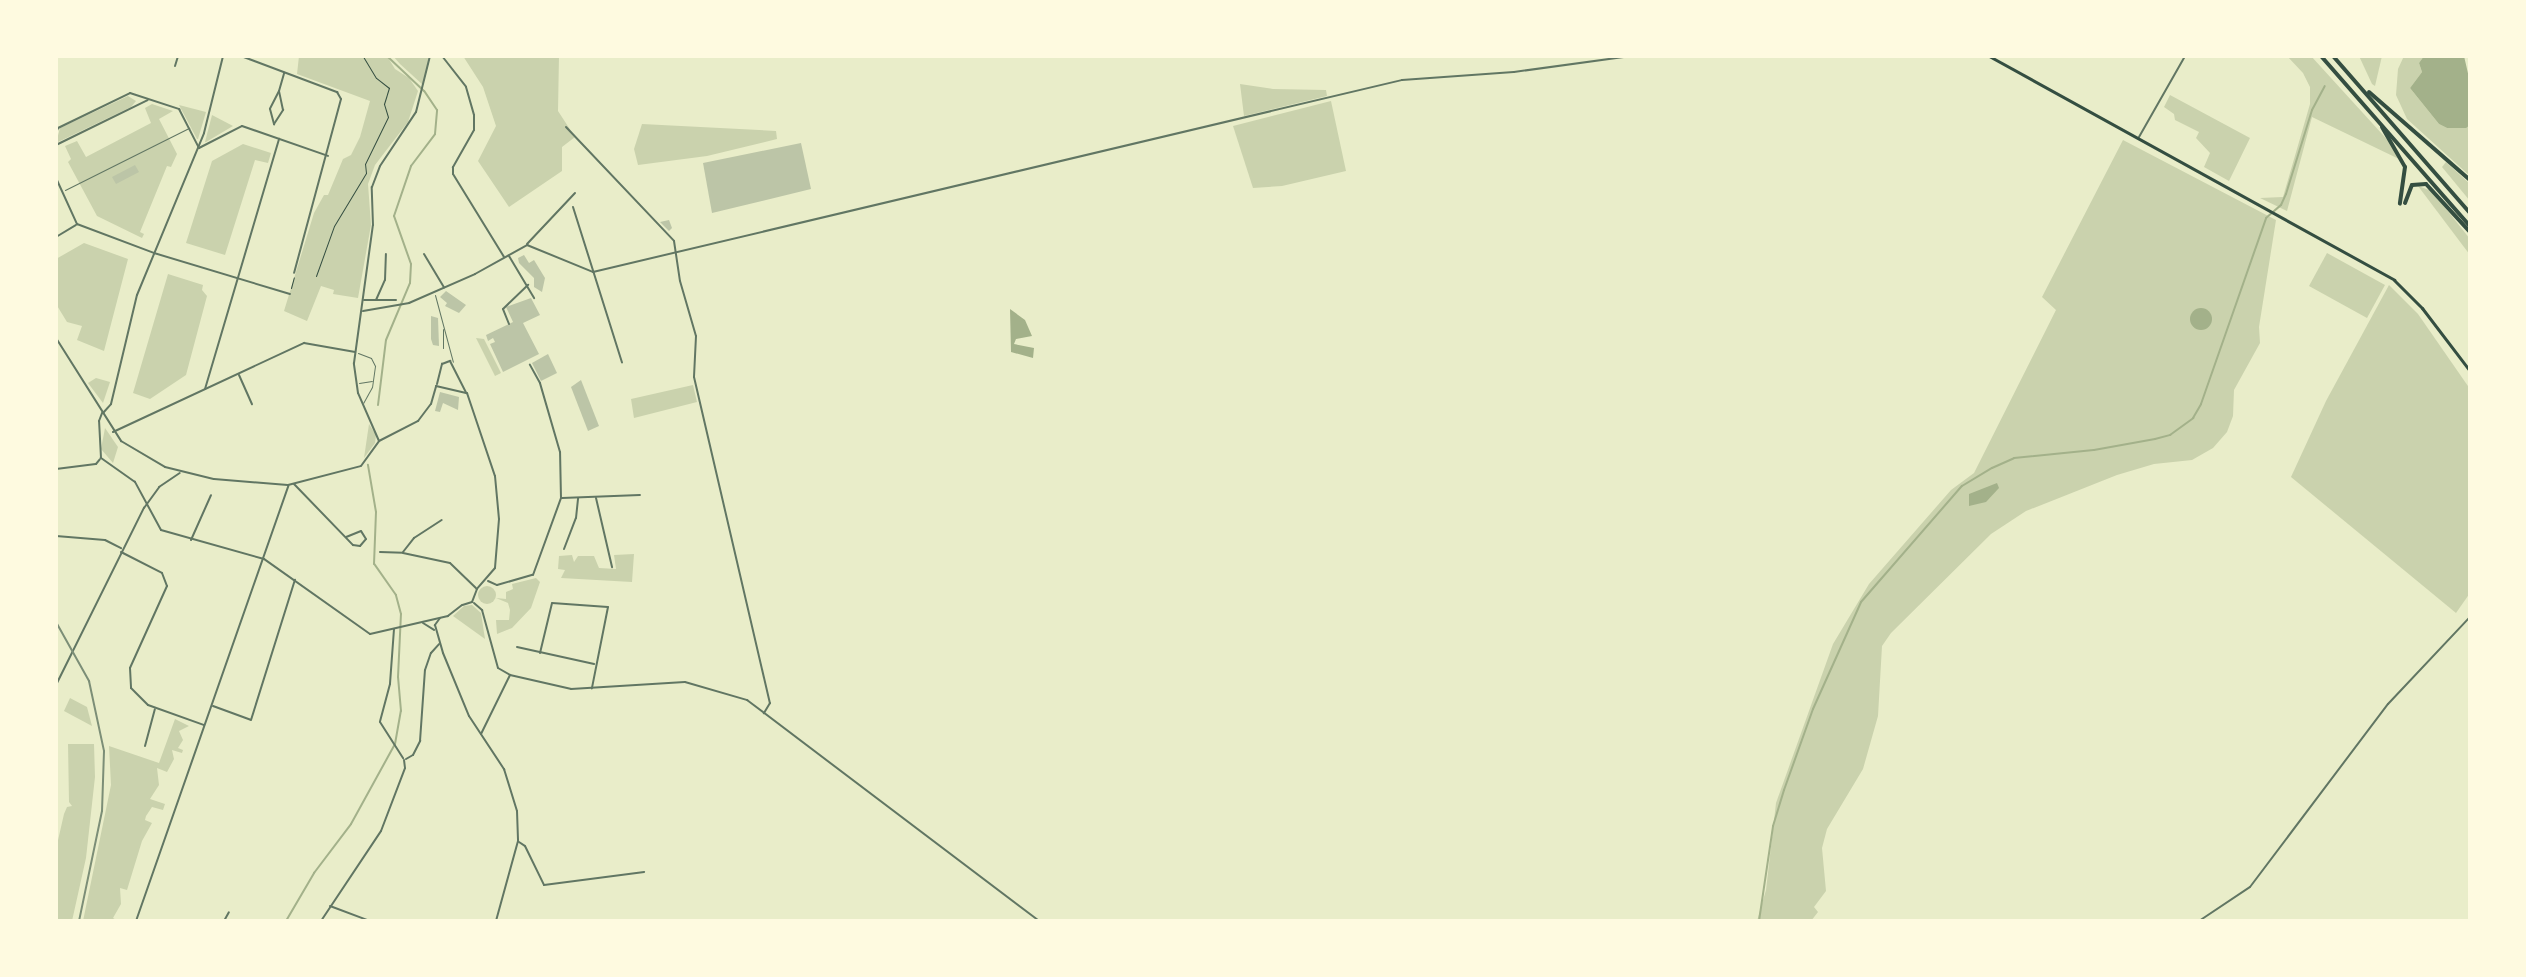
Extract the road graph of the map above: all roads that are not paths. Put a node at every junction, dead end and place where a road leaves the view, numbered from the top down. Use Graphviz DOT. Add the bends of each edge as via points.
graph roads {
  1 [pos="178,56"];
  2 [pos="223,56"];
  3 [pos="241,56"];
  4 [pos="430,56"];
  5 [pos="442,56"];
  6 [pos="1631,56"];
  7 [pos="1989,56"];
  8 [pos="2185,56"];
  9 [pos="2321,56"];
  10 [pos="2333,56"];
  11 [pos="175,66"];
  12 [pos="284,72"];
  13 [pos="2354,79"];
  14 [pos="279,91"];
  15 [pos="149,100"];
  16 [pos="2367,105"];
  17 [pos="274,124"];
  18 [pos="566,127"];
  19 [pos="189,128"];
  20 [pos="56,133"];
  21 [pos="271,136"];
  22 [pos="2138,138"];
  23 [pos="279,139"];
  24 [pos="56,145"];
  25 [pos="199,148"];
  26 [pos="328,156"];
  27 [pos="56,178"];
  28 [pos="2470,180"];
  29 [pos="62,191"];
  30 [pos="575,193"];
  31 [pos="573,207"];
  32 [pos="2470,213"];
  33 [pos="77,224"];
  34 [pos="2470,229"];
  35 [pos="56,237"];
  36 [pos="527,245"];
  37 [pos="154,253"];
  38 [pos="674,253"];
  39 [pos="386,254"];
  40 [pos="424,254"];
  41 [pos="506,257"];
  42 [pos="593,272"];
  43 [pos="294,273"];
  44 [pos="237,278"];
  45 [pos="528,285"];
  46 [pos="445,288"];
  47 [pos="435,292"];
  48 [pos="290,294"];
  49 [pos="534,298"];
  50 [pos="376,300"];
  51 [pos="396,300"];
  52 [pos="363,301"];
  53 [pos="363,311"];
  54 [pos="509,324"];
  55 [pos="444,326"];
  56 [pos="56,338"];
  57 [pos="443,348"];
  58 [pos="356,352"];
  59 [pos="453,362"];
  60 [pos="622,362"];
  61 [pos="530,365"];
  62 [pos="2470,371"];
  63 [pos="239,374"];
  64 [pos="355,379"];
  65 [pos="373,379"];
  66 [pos="436,386"];
  67 [pos="205,390"];
  68 [pos="467,393"];
  69 [pos="363,403"];
  70 [pos="252,404"];
  71 [pos="102,413"];
  72 [pos="113,432"];
  73 [pos="379,441"];
  74 [pos="101,458"];
  75 [pos="56,469"];
  76 [pos="180,473"];
  77 [pos="293,483"];
  78 [pos="288,485"];
  79 [pos="211,495"];
  80 [pos="640,495"];
  81 [pos="578,497"];
  82 [pos="595,497"];
  83 [pos="561,498"];
  84 [pos="146,506"];
  85 [pos="442,520"];
  86 [pos="56,536"];
  87 [pos="346,537"];
  88 [pos="191,540"];
  89 [pos="564,549"];
  90 [pos="122,550"];
  91 [pos="380,552"];
  92 [pos="403,553"];
  93 [pos="264,559"];
  94 [pos="612,567"];
  95 [pos="295,580"];
  96 [pos="488,581"];
  97 [pos="477,589"];
  98 [pos="472,602"];
  99 [pos="2470,617"];
  100 [pos="440,618"];
  101 [pos="418,622"];
  102 [pos="396,628"];
  103 [pos="438,636"];
  104 [pos="440,643"];
  105 [pos="517,647"];
  106 [pos="540,653"];
  107 [pos="596,664"];
  108 [pos="510,675"];
  109 [pos="56,685"];
  110 [pos="592,688"];
  111 [pos="211,705"];
  112 [pos="155,708"];
  113 [pos="764,713"];
  114 [pos="204,725"];
  115 [pos="480,735"];
  116 [pos="145,746"];
  117 [pos="404,760"];
  118 [pos="518,841"];
  119 [pos="644,872"];
  120 [pos="330,906"];
  121 [pos="229,912"];
  122 [pos="136,921"];
  123 [pos="224,921"];
  124 [pos="321,921"];
  125 [pos="370,921"];
  126 [pos="496,921"];
  127 [pos="1038,921"];
  128 [pos="2199,921"];
  1 -- 11 [label="street"];
  2 -- 25 [label="street"];
  3 -- 12 [label="street"];
  4 -- 52 [label="street" via="409,127 380,166 372,187"];
  5 -- 41 [label="street" via="466,87 474,115 474,130 453,174"];
  6 -- 38 [label="street" via="1402,80"];
  7 -- 22 [label="main road"];
  8 -- 22 [label="street"];
  9 -- 16 [label="highway"];
  10 -- 13 [label="highway"];
  12 -- 14 [label="street"];
  12 -- 26 [label="street" via="340,95"];
  13 -- 28 [label="highway"];
  13 -- 32 [label="highway"];
  14 -- 17 [label="street" via="270,109"];
  14 -- 17 [label="street" via="283,110"];
  15 -- 19 [label="street" via="179,109"];
  15 -- 20 [label="street" via="130,93"];
  15 -- 24 [label="street"];
  16 -- 34 [label="highway"];
  16 -- 34 [label="highway" via="2403,160 2402,204 2412,185 2426,184"];
  17 -- 21 [label="street"];
  18 -- 38 [label="street" via="674,241"];
  19 -- 25 [label="street"];
  19 -- 29 [label="street"];
  21 -- 23 [label="street"];
  21 -- 25 [label="street" via="236,127"];
  22 -- 62 [label="main road" via="2405,289"];
  23 -- 26 [label="street"];
  23 -- 44 [label="street"];
  25 -- 37 [label="street"];
  26 -- 43 [label="street"];
  27 -- 29 [label="street"];
  29 -- 33 [label="street"];
  30 -- 36 [label="street"];
  31 -- 42 [label="street"];
  33 -- 35 [label="street"];
  33 -- 37 [label="street"];
  36 -- 41 [label="street"];
  36 -- 42 [label="street"];
  37 -- 44 [label="street"];
  37 -- 71 [label="street" via="137,295 111,404"];
  38 -- 42 [label="street"];
  38 -- 113 [label="street" via="696,336 694,377 770,703"];
  39 -- 50 [label="street" via="385,280"];
  40 -- 46 [label="street"];
  41 -- 45 [label="street"];
  41 -- 46 [label="street"];
  42 -- 60 [label="street"];
  44 -- 48 [label="street"];
  44 -- 67 [label="street"];
  45 -- 49 [label="street"];
  45 -- 54 [label="street" via="503,309"];
  46 -- 47 [label="street"];
  47 -- 53 [label="street" via="398,307"];
  47 -- 55 [label="street"];
  50 -- 51 [label="street"];
  50 -- 52 [label="street"];
  52 -- 53 [label="street"];
  53 -- 58 [label="street"];
  55 -- 57 [label="street"];
  55 -- 59 [label="street"];
  56 -- 71 [label="street"];
  58 -- 63 [label="street" via="304,343"];
  58 -- 64 [label="street"];
  58 -- 65 [label="street" via="374,361"];
  59 -- 66 [label="street" via="443,362"];
  59 -- 68 [label="street"];
  61 -- 83 [label="street" via="560,452"];
  63 -- 67 [label="street"];
  63 -- 70 [label="street"];
  64 -- 65 [label="street" via="363,385"];
  64 -- 69 [label="street"];
  65 -- 69 [label="street"];
  66 -- 68 [label="street"];
  66 -- 73 [label="street" via="418,421"];
  67 -- 72 [label="street"];
  68 -- 96 [label="street" via="495,476 499,519"];
  69 -- 73 [label="street"];
  71 -- 72 [label="street"];
  71 -- 74 [label="street"];
  72 -- 76 [label="street" via="132,450"];
  73 -- 77 [label="street" via="361,466"];
  74 -- 75 [label="street" via="96,464"];
  74 -- 84 [label="street" via="135,482"];
  76 -- 78 [label="street"];
  76 -- 84 [label="street" via="159,487"];
  77 -- 78 [label="street"];
  77 -- 87 [label="street"];
  78 -- 93 [label="street"];
  79 -- 88 [label="street"];
  80 -- 82 [label="street"];
  81 -- 82 [label="street"];
  81 -- 83 [label="street"];
  81 -- 89 [label="street"];
  82 -- 94 [label="street"];
  83 -- 96 [label="street" via="533,575 497,585"];
  84 -- 88 [label="street" via="161,530"];
  84 -- 90 [label="street"];
  85 -- 92 [label="street" via="414,538"];
  86 -- 90 [label="street" via="105,540"];
  87 -- 87 [label="street" via="360,546 366,539 361,531"];
  88 -- 93 [label="street"];
  90 -- 109 [label="street"];
  90 -- 112 [label="street" via="166,578 129,677 138,698"];
  91 -- 92 [label="street"];
  92 -- 97 [label="street" via="450,563"];
  93 -- 95 [label="street"];
  93 -- 111 [label="street"];
  95 -- 102 [label="street" via="370,634"];
  95 -- 111 [label="street" via="251,720"];
  96 -- 97 [label="street"];
  97 -- 98 [label="street"];
  98 -- 100 [label="street"];
  98 -- 108 [label="street" via="482,610 498,668"];
  99 -- 128 [label="street" via="2388,704 2250,887"];
  100 -- 101 [label="street"];
  100 -- 103 [label="street" via="435,625"];
  101 -- 102 [label="street"];
  101 -- 103 [label="street" via="431,626"];
  102 -- 117 [label="street" via="380,722"];
  103 -- 104 [label="street"];
  104 -- 115 [label="street"];
  104 -- 117 [label="street" via="425,670 417,749"];
  105 -- 106 [label="street"];
  106 -- 107 [label="street"];
  106 -- 107 [label="street" via="552,603 608,607"];
  107 -- 110 [label="street"];
  108 -- 110 [label="street" via="557,688"];
  108 -- 115 [label="street"];
  110 -- 113 [label="street" via="701,684 747,700"];
  111 -- 114 [label="street"];
  112 -- 114 [label="street"];
  112 -- 116 [label="street"];
  113 -- 127 [label="street"];
  114 -- 122 [label="street"];
  115 -- 118 [label="street" via="510,785"];
  117 -- 120 [label="street" via="381,831"];
  118 -- 119 [label="street" via="544,885"];
  118 -- 126 [label="street"];
  120 -- 124 [label="street"];
  120 -- 125 [label="street"];
  121 -- 123 [label="street"];
}
